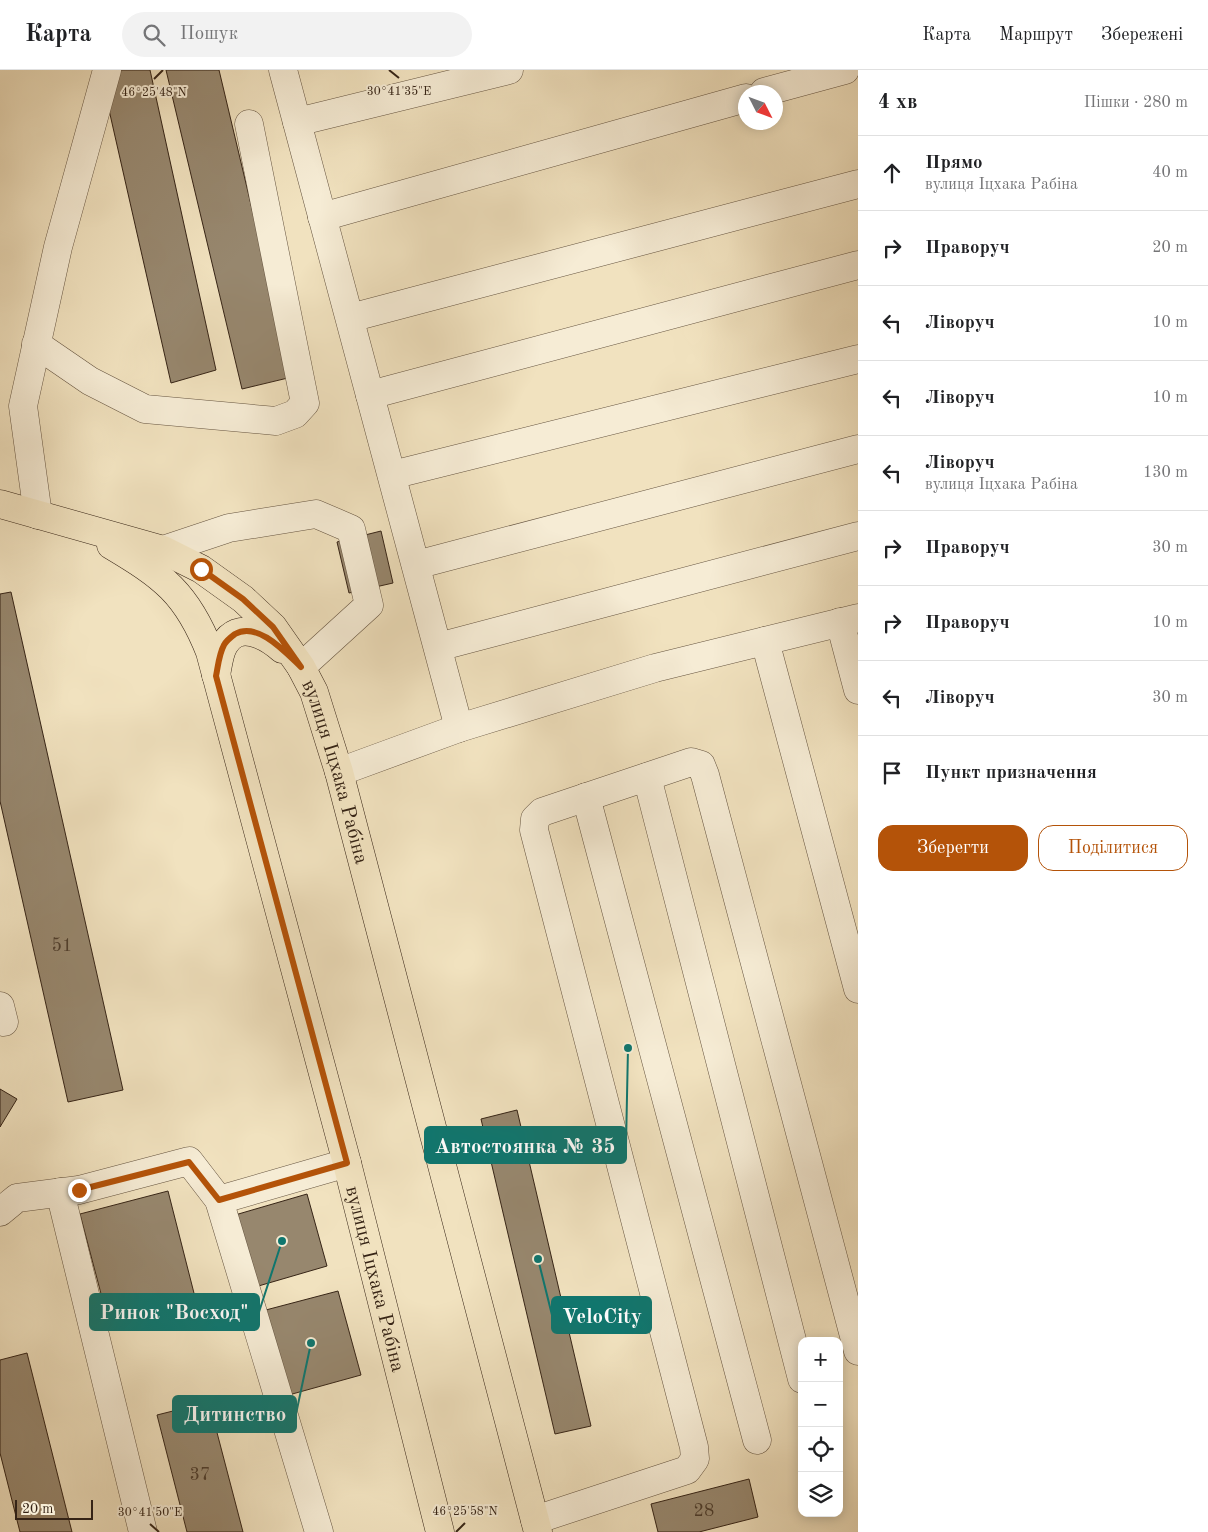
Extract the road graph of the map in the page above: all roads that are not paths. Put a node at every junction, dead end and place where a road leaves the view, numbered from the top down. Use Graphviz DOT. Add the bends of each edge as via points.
graph roads {
  1 [pos="107,70"];
  2 [pos="283,70"];
  3 [pos="509,70"];
  4 [pos="845,70"];
  5 [pos="783,87"];
  6 [pos="738,100"];
  7 [pos="297,122"];
  8 [pos="249,124"];
  9 [pos="858,184"];
  10 [pos="322,216"];
  11 [pos="858,265"];
  12 [pos="350,318"];
  13 [pos="36,344"];
  14 [pos="858,359"];
  15 [pos="370,395"];
  16 [pos="858,449"];
  17 [pos="392,475"];
  18 [pos="0,504"];
  19 [pos="38,515"];
  20 [pos="80,526"];
  21 [pos="858,536"];
  22 [pos="163,550"];
  23 [pos="416,565"];
  24 [pos="849,620"];
  25 [pos="765,641"];
  26 [pos="438,647"];
  27 [pos="301,667"];
  28 [pos="216,676"];
  29 [pos="858,690"];
  30 [pos="459,728"];
  31 [pos="339,772"];
  32 [pos="647,776"];
  33 [pos="586,797"];
  34 [pos="858,988"];
  35 [pos="347,1163"];
  36 [pos="60,1192"];
  37 [pos="219,1200"];
  38 [pos="0,1212"];
  39 [pos="858,1351"];
  40 [pos="798,1362"];
  41 [pos="757,1440"];
  42 [pos="536,1526"];
  43 [pos="143,1532"];
  44 [pos="319,1532"];
  45 [pos="440,1532"];
  1 -- 13 [label="lane" via="58,247"];
  2 -- 7 [label="lane"];
  3 -- 7 [label="lane"];
  4 -- 5 [label="lane"];
  6 -- 10 [label="lane"];
  7 -- 10 [label="lane"];
  8 -- 13 [label="lane" via="305,404 295,414 276,422 145,409 90,381"];
  9 -- 12 [label="lane"];
  10 -- 12 [label="lane"];
  11 -- 15 [label="lane"];
  12 -- 15 [label="lane"];
  13 -- 19 [label="lane" via="23,406"];
  14 -- 17 [label="lane"];
  15 -- 17 [label="lane"];
  16 -- 23 [label="lane"];
  17 -- 23 [label="lane"];
  18 -- 19 [label="main road"];
  19 -- 20 [label="main road"];
  20 -- 22 [label="main road, вулиця Іцхака Рабіна"];
  20 -- 28 [label="main road, вулиця Іцхака Рабіна" via="167,582 186,604 200,628"];
  21 -- 26 [label="lane"];
  22 -- 27 [label="main road, вулиця Іцхака Рабіна" via="201,569 243,599 273,627"];
  22 -- 27 [label="lane" via="229,528 316,514 351,529 369,605"];
  23 -- 26 [label="lane"];
  24 -- 25 [label="lane"];
  24 -- 29 [label="lane"];
  25 -- 30 [label="lane" via="654,668"];
  25 -- 34 [label="lane"];
  26 -- 30 [label="lane"];
  27 -- 28 [label="main road" via="264,636 249,631 239,632 224,645"];
  27 -- 31 [label="main road, вулиця Іцхака Рабіна" via="314,692"];
  28 -- 35 [label="main road, вулиця Іцхака Рабіна"];
  30 -- 31 [label="lane"];
  31 -- 42 [label="main road, вулиця Іцхака Рабіна"];
  32 -- 33 [label="lane"];
  32 -- 39 [label="lane" via="691,762 701,765 705,775"];
  32 -- 40 [label="lane"];
  33 -- 41 [label="lane"];
  33 -- 42 [label="lane" via="542,812 535,819 534,830 695,1459 687,1470"];
  35 -- 37 [label="lane"];
  35 -- 45 [label="main road, вулиця Іцхака Рабіна"];
  36 -- 37 [label="lane" via="189,1162"];
  36 -- 38 [label="lane" via="17,1198"];
  36 -- 43 [label="lane"];
  37 -- 44 [label="lane"];
}
